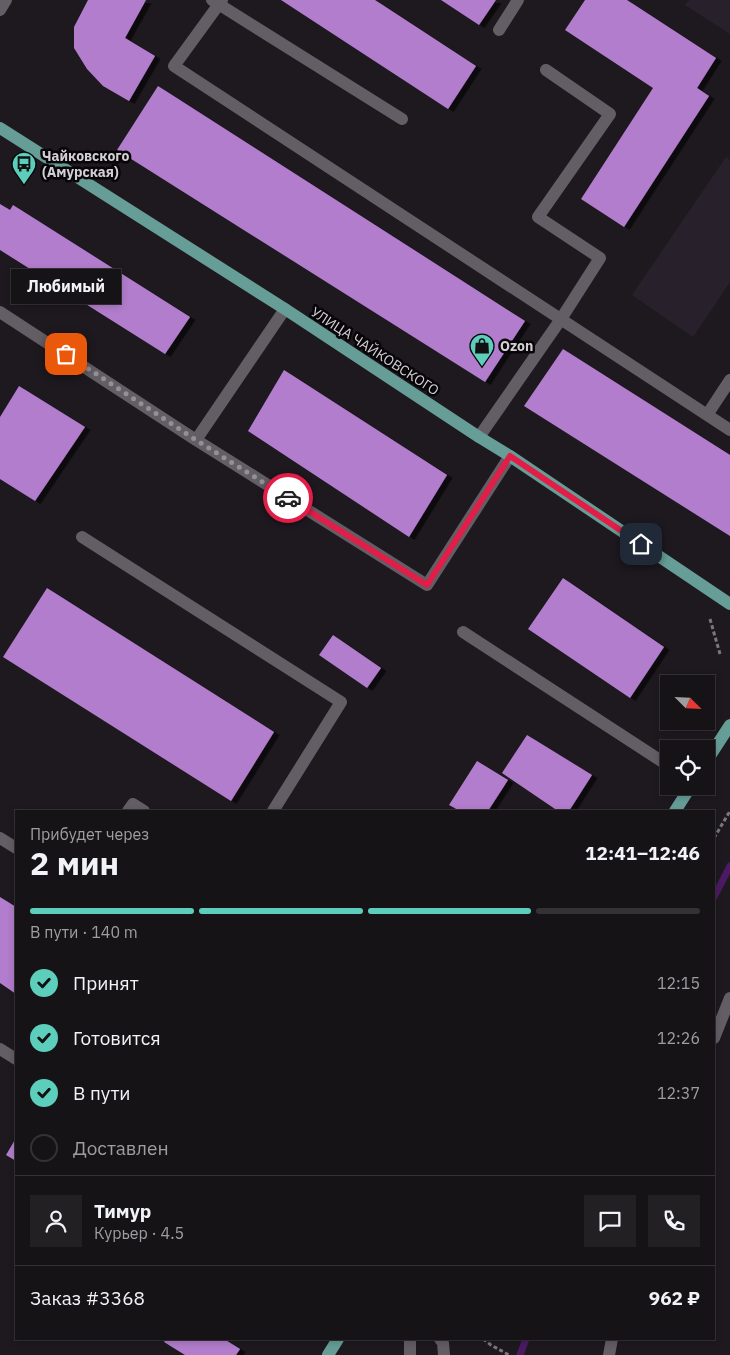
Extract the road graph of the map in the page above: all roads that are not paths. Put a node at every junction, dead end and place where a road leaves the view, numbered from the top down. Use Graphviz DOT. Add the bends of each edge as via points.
graph roads {
  1 [pos="6,0"];
  2 [pos="518,0"];
  3 [pos="217,1"];
  4 [pos="0,10"];
  5 [pos="499,30"];
  6 [pos="546,70"];
  7 [pos="402,119"];
  8 [pos="0,128"];
  9 [pos="285,309"];
  10 [pos="0,312"];
  11 [pos="561,319"];
  12 [pos="730,380"];
  13 [pos="707,415"];
  14 [pos="730,430"];
  15 [pos="479,437"];
  16 [pos="196,440"];
  17 [pos="510,456"];
  18 [pos="82,537"];
  19 [pos="730,604"];
  20 [pos="462,632"];
  21 [pos="730,725"];
  22 [pos="715,748"];
  23 [pos="660,760"];
  24 [pos="685,795"];
  25 [pos="129,810"];
  26 [pos="142,810"];
  27 [pos="273,810"];
  28 [pos="676,810"];
  29 [pos="0,838"];
  30 [pos="15,847"];
  31 [pos="730,998"];
  32 [pos="715,1036"];
  33 [pos="0,1049"];
  34 [pos="15,1058"];
  35 [pos="337,1340"];
  36 [pos="410,1340"];
  37 [pos="441,1340"];
  38 [pos="612,1340"];
  39 [pos="328,1355"];
  40 [pos="410,1355"];
  41 [pos="444,1355"];
  42 [pos="609,1355"];
  1 -- 4 [label="street"];
  2 -- 5 [label="street"];
  3 -- 7 [label="street"];
  3 -- 11 [label="street" via="174,66"];
  6 -- 11 [label="street" via="610,114 538,216 600,258"];
  8 -- 9 [label="main road, УЛИЦА ЧАЙКОВСКОГО"];
  9 -- 15 [label="main road, УЛИЦА ЧАЙКОВСКОГО"];
  9 -- 16 [label="street"];
  10 -- 16 [label="street"];
  11 -- 13 [label="street"];
  11 -- 15 [label="street"];
  12 -- 13 [label="street"];
  13 -- 14 [label="street"];
  15 -- 17 [label="main road, УЛИЦА ЧАЙКОВСКОГО"];
  16 -- 17 [label="street" via="427,585"];
  17 -- 19 [label="main road, УЛИЦА ЧАЙКОВСКОГО"];
  18 -- 27 [label="street" via="341,702"];
  20 -- 23 [label="street"];
  21 -- 22 [label="main road"];
  24 -- 28 [label="main road"];
  25 -- 26 [label="street" via="133,804"];
  29 -- 30 [label="street"];
  31 -- 32 [label="street"];
  33 -- 34 [label="street"];
  35 -- 39 [label="main road"];
  36 -- 40 [label="street"];
  37 -- 41 [label="street"];
  38 -- 42 [label="street"];
}
